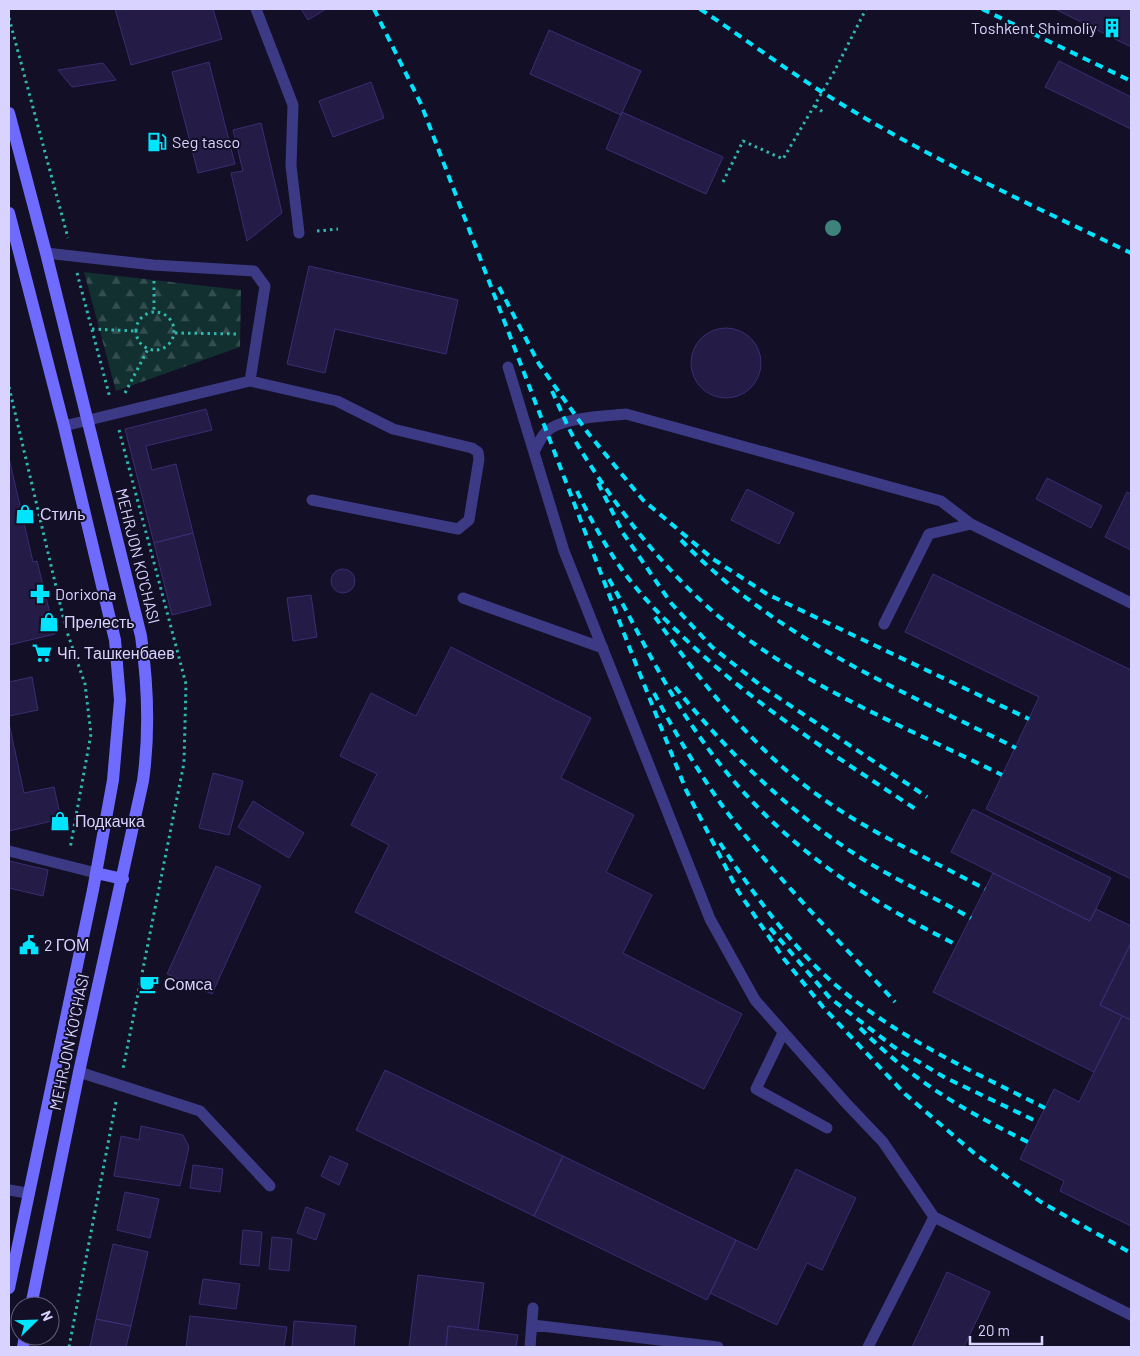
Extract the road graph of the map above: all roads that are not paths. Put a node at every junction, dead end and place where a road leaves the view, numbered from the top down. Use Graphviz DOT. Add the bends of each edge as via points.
graph roads {
  1 [pos="256,9"];
  2 [pos="9,113"];
  3 [pos="9,213"];
  4 [pos="298,233"];
  5 [pos="46,253"];
  6 [pos="508,367"];
  7 [pos="250,382"];
  8 [pos="88,420"];
  9 [pos="64,426"];
  10 [pos="534,452"];
  11 [pos="312,500"];
  12 [pos="971,524"];
  13 [pos="463,598"];
  14 [pos="1131,602"];
  15 [pos="884,624"];
  16 [pos="603,648"];
  17 [pos="9,851"];
  18 [pos="96,873"];
  19 [pos="123,879"];
  20 [pos="783,1033"];
  21 [pos="79,1072"];
  22 [pos="827,1128"];
  23 [pos="270,1186"];
  24 [pos="9,1190"];
  25 [pos="28,1193"];
  26 [pos="934,1217"];
  27 [pos="9,1288"];
  28 [pos="33,1296"];
  29 [pos="534,1308"];
  30 [pos="1131,1315"];
  31 [pos="532,1325"];
  32 [pos="530,1347"];
  33 [pos="718,1347"];
  34 [pos="868,1347"];
  1 -- 4 [label="lane" via="293,105 291,166"];
  2 -- 5 [label="main road, MEHRJON KO'CHASI"];
  3 -- 9 [label="main road, MEHRJON KO'CHASI"];
  5 -- 7 [label="lane" via="154,265 254,271 265,286"];
  5 -- 8 [label="main road, MEHRJON KO'CHASI"];
  6 -- 10 [label="lane"];
  7 -- 8 [label="lane"];
  7 -- 11 [label="lane" via="338,401 393,429 472,448 480,459 469,520 458,528"];
  8 -- 9 [label="lane"];
  8 -- 19 [label="main road, MEHRJON KO'CHASI" via="141,636 147,677 147,750"];
  9 -- 18 [label="main road, MEHRJON KO'CHASI" via="115,640 120,680 117,750"];
  10 -- 12 [label="lane" via="546,431 578,418 626,414 941,502"];
  10 -- 16 [label="lane" via="564,551"];
  12 -- 14 [label="lane"];
  12 -- 15 [label="lane" via="929,534"];
  13 -- 16 [label="lane"];
  16 -- 20 [label="lane" via="710,919 755,1000"];
  17 -- 18 [label="lane"];
  18 -- 19 [label="main road"];
  18 -- 25 [label="main road, MEHRJON KO'CHASI"];
  19 -- 21 [label="main road, MEHRJON KO'CHASI"];
  20 -- 22 [label="lane" via="756,1089"];
  20 -- 26 [label="lane" via="883,1142"];
  21 -- 23 [label="lane" via="200,1111"];
  21 -- 28 [label="main road, MEHRJON KO'CHASI"];
  24 -- 25 [label="lane"];
  25 -- 27 [label="main road, MEHRJON KO'CHASI"];
  26 -- 30 [label="lane"];
  26 -- 34 [label="lane"];
  29 -- 31 [label="lane"];
  31 -- 32 [label="lane"];
  31 -- 33 [label="lane"];
}
